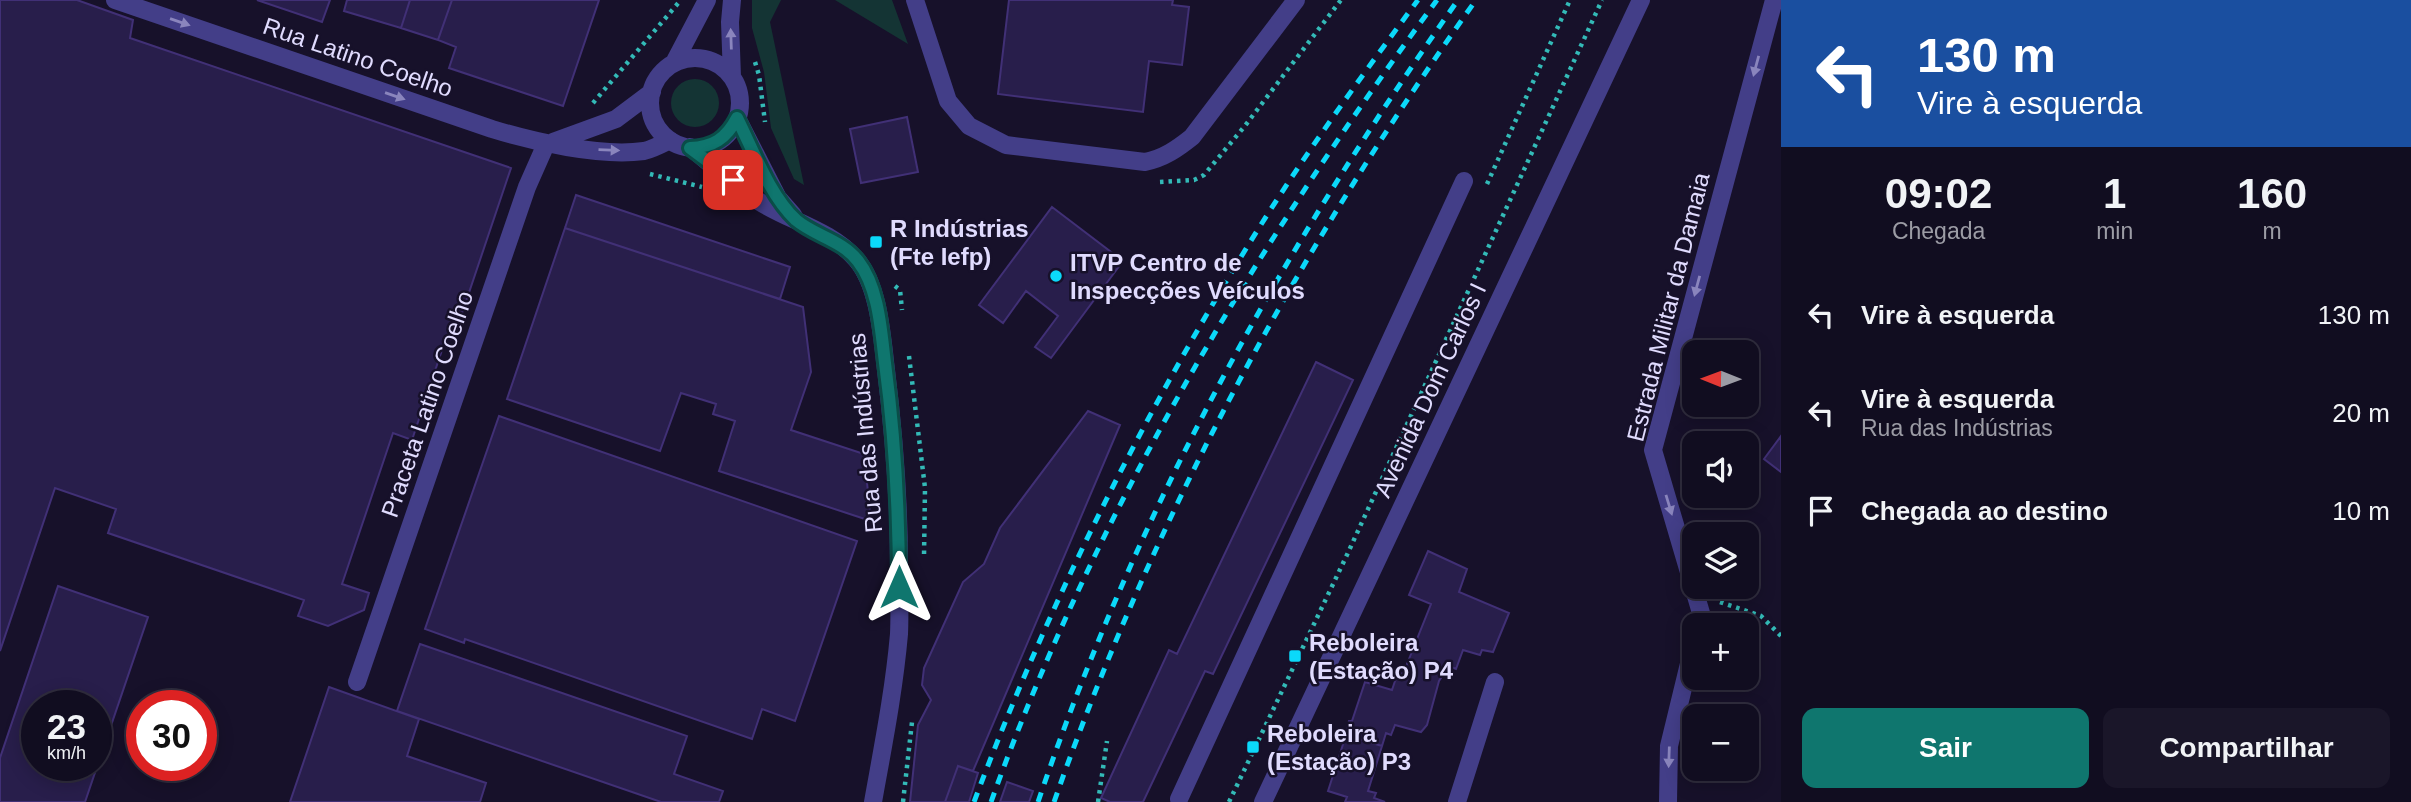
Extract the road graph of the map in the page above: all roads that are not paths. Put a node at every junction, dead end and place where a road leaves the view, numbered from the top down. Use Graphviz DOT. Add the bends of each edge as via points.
graph roads {
  1 [pos="115,0"];
  2 [pos="707,0"];
  3 [pos="732,0"];
  4 [pos="915,0"];
  5 [pos="1296,0"];
  6 [pos="1641,0"];
  7 [pos="1774,0"];
  8 [pos="674,63"];
  9 [pos="732,77"];
  10 [pos="652,92"];
  11 [pos="737,118"];
  12 [pos="670,140"];
  13 [pos="546,144"];
  14 [pos="690,148"];
  15 [pos="1464,181"];
  16 [pos="797,221"];
  17 [pos="1701,613"];
  18 [pos="357,682"];
  19 [pos="1495,682"];
  20 [pos="1683,690"];
  21 [pos="1179,799"];
  22 [pos="873,802"];
  23 [pos="1263,802"];
  24 [pos="1457,802"];
  25 [pos="1668,802"];
  1 -- 13 [label="street, Rua Latino Coelho, one-way"];
  2 -- 8 [label="street"];
  9 -- 3 [label="street, one-way"];
  4 -- 5 [label="street" via="948,101 969,126 1006,145 1145,162 1177,150 1192,137"];
  6 -- 23 [label="street, Avenida Dom Carlos I"];
  7 -- 17 [label="street, Estrada Militar da Damaia, one-way" via="1653,450"];
  8 -- 9 [label="street" via="712,61"];
  8 -- 10 [label="street" via="660,75"];
  9 -- 11 [label="street" via="740,105"];
  10 -- 12 [label="street" via="653,119"];
  10 -- 13 [label="street" via="616,119"];
  11 -- 14 [label="street" via="730,132 718,141"];
  11 -- 16 [label="street, Rua das Indústrias" via="778,198"];
  13 -- 12 [label="street, Rua Latino Coelho, one-way" via="646,150"];
  12 -- 14 [label="street"];
  13 -- 18 [label="street, Praceta Latino Coelho" via="527,187"];
  14 -- 16 [label="street, Rua das Indústrias" via="752,198"];
  15 -- 21 [label="street"];
  16 -- 22 [label="street, Rua das Indústrias" via="857,260 872,292 882,336 899,498 899,632"];
  19 -- 24 [label="street"];
  20 -- 25 [label="street, one-way" via="1669,746"];
}
